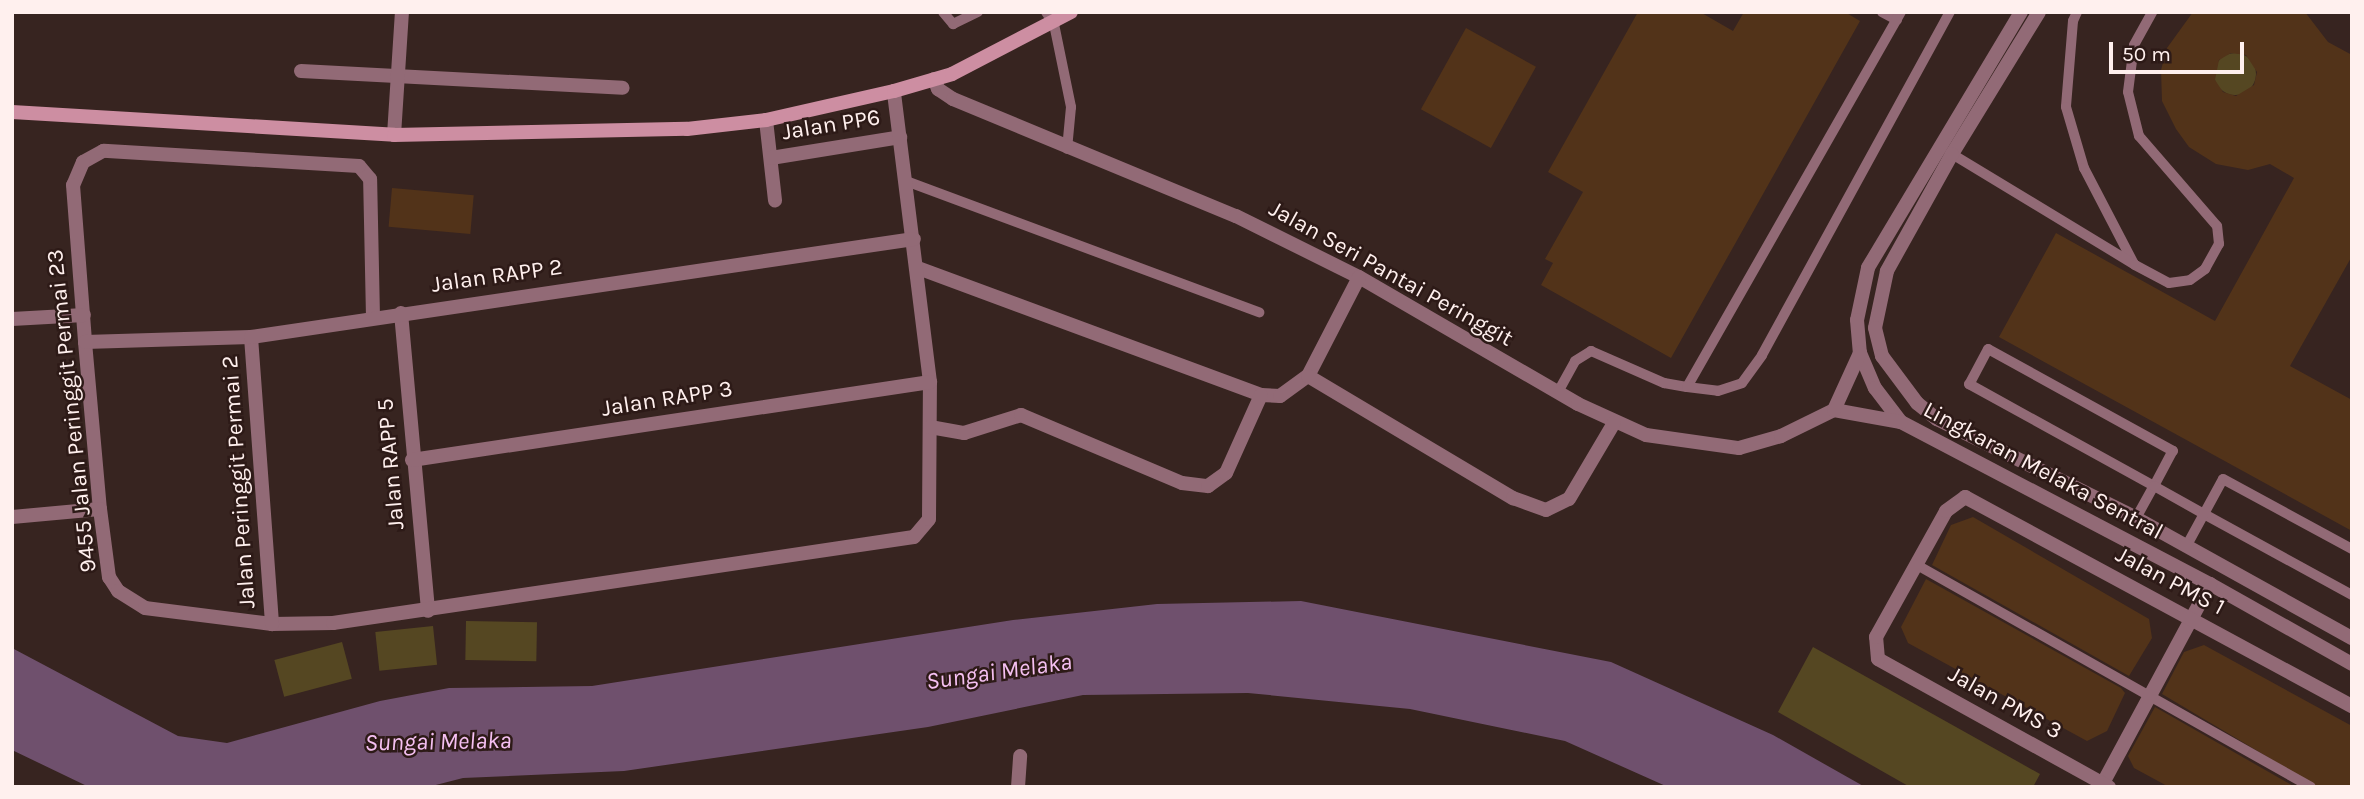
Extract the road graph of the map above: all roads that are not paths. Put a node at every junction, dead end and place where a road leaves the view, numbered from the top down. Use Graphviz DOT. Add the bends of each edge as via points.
graph roads {
  1 [pos="402,12"];
  2 [pos="943,12"];
  3 [pos="978,12"];
  4 [pos="1071,12"];
  5 [pos="1882,12"];
  6 [pos="1950,12"];
  7 [pos="2021,12"];
  8 [pos="2039,12"];
  9 [pos="2077,12"];
  10 [pos="2152,12"];
  11 [pos="1899,16"];
  12 [pos="1050,18"];
  13 [pos="302,71"];
  14 [pos="399,78"];
  15 [pos="934,79"];
  16 [pos="622,88"];
  17 [pos="894,92"];
  18 [pos="12,113"];
  19 [pos="766,120"];
  20 [pos="394,135"];
  21 [pos="900,137"];
  22 [pos="1067,149"];
  23 [pos="1952,154"];
  24 [pos="771,158"];
  25 [pos="906,181"];
  26 [pos="775,200"];
  27 [pos="914,239"];
  28 [pos="2135,265"];
  29 [pos="918,268"];
  30 [pos="1359,277"];
  31 [pos="1259,312"];
  32 [pos="401,313"];
  33 [pos="83,315"];
  34 [pos="373,317"];
  35 [pos="12,319"];
  36 [pos="251,337"];
  37 [pos="85,342"];
  38 [pos="1860,353"];
  39 [pos="1308,376"];
  40 [pos="930,382"];
  41 [pos="1686,387"];
  42 [pos="1558,392"];
  43 [pos="1261,395"];
  44 [pos="1834,410"];
  45 [pos="1901,422"];
  46 [pos="1614,423"];
  47 [pos="930,427"];
  48 [pos="412,460"];
  49 [pos="2154,486"];
  50 [pos="100,509"];
  51 [pos="2204,514"];
  52 [pos="12,517"];
  53 [pos="2136,518"];
  54 [pos="2187,545"];
  55 [pos="2352,549"];
  56 [pos="1917,565"];
  57 [pos="2210,584"];
  58 [pos="2352,595"];
  59 [pos="428,611"];
  60 [pos="2192,618"];
  61 [pos="272,624"];
  62 [pos="2352,638"];
  63 [pos="2352,664"];
  64 [pos="2149,698"];
  65 [pos="2352,706"];
  66 [pos="1020,756"];
  67 [pos="2106,785"];
  68 [pos="1018,787"];
  69 [pos="2311,787"];
  1 -- 14 [label="street"];
  2 -- 3 [label="lane" via="953,24"];
  4 -- 12 [label="street"];
  5 -- 11 [label="lane"];
  6 -- 41 [label="lane" via="1762,355 1742,383 1718,391"];
  7 -- 38 [label="street, Lingkaran Melaka Sentral" via="1868,268 1857,320"];
  8 -- 23 [label="street, Lingkaran Melaka Sentral"];
  9 -- 28 [label="lane" via="2066,107 2084,168"];
  10 -- 28 [label="lane" via="2134,45 2128,92 2139,136 2169,177 2204,207 2217,226 2220,244 2205,269 2190,280 2169,283"];
  11 -- 41 [label="lane"];
  12 -- 15 [label="street"];
  12 -- 22 [label="lane" via="1071,107"];
  13 -- 14 [label="street"];
  14 -- 16 [label="street"];
  14 -- 20 [label="street"];
  15 -- 17 [label="street"];
  15 -- 22 [label="street, Jalan Seri Pantai Peringgit" via="944,94"];
  17 -- 19 [label="street"];
  17 -- 21 [label="street, 9455 Jalan Peringgit Permai 23"];
  18 -- 20 [label="street"];
  19 -- 20 [label="street" via="578,134"];
  19 -- 24 [label="street"];
  21 -- 24 [label="street, Jalan PP6"];
  21 -- 25 [label="street, 9455 Jalan Peringgit Permai 23"];
  22 -- 30 [label="street, Jalan Seri Pantai Peringgit" via="1236,216"];
  23 -- 28 [label="lane"];
  23 -- 53 [label="street, Lingkaran Melaka Sentral" via="1887,271 1875,328 1882,356 1917,403 1937,419"];
  24 -- 26 [label="street"];
  25 -- 27 [label="street, 9455 Jalan Peringgit Permai 23"];
  25 -- 31 [label="lane"];
  27 -- 29 [label="street, 9455 Jalan Peringgit Permai 23"];
  27 -- 32 [label="street, Jalan RAPP 2"];
  29 -- 40 [label="street, 9455 Jalan Peringgit Permai 23"];
  29 -- 43 [label="street"];
  30 -- 39 [label="street"];
  30 -- 42 [label="street, Jalan Seri Pantai Peringgit"];
  32 -- 34 [label="street, Jalan RAPP 2"];
  32 -- 48 [label="street, Jalan RAPP 5"];
  33 -- 34 [label="street, 9455 Jalan Peringgit Permai 23" via="73,186 83,162 103,151 359,166 370,178"];
  33 -- 35 [label="street"];
  33 -- 37 [label="street, 9455 Jalan Peringgit Permai 23"];
  34 -- 36 [label="street, Jalan RAPP 2"];
  36 -- 37 [label="street, Jalan RAPP 2"];
  36 -- 61 [label="street, Jalan Peringgit Permai 2"];
  37 -- 50 [label="street, 9455 Jalan Peringgit Permai 23"];
  38 -- 44 [label="street"];
  38 -- 45 [label="street, Lingkaran Melaka Sentral" via="1875,387"];
  39 -- 43 [label="street" via="1280,396"];
  39 -- 46 [label="street" via="1513,498 1546,510 1569,499"];
  40 -- 47 [label="street, 9455 Jalan Peringgit Permai 23"];
  40 -- 48 [label="street, Jalan RAPP 3"];
  41 -- 42 [label="lane" via="1664,383 1591,351 1575,361"];
  42 -- 46 [label="street, Jalan Seri Pantai Peringgit"];
  43 -- 47 [label="street" via="1226,473 1208,486 1182,483 1021,415 964,433"];
  44 -- 45 [label="street"];
  44 -- 46 [label="street, Jalan Seri Pantai Peringgit" via="1782,436 1738,448 1676,442"];
  45 -- 57 [label="street, Lingkaran Melaka Sentral"];
  47 -- 59 [label="street, 9455 Jalan Peringgit Permai 23" via="929,519 914,537"];
  48 -- 59 [label="street, Jalan RAPP 5"];
  49 -- 49 [label="lane" via="2173,451 1988,349 1969,384"];
  49 -- 51 [label="lane"];
  49 -- 53 [label="lane"];
  50 -- 52 [label="street"];
  50 -- 61 [label="street, 9455 Jalan Peringgit Permai 23" via="109,577 130,601 145,608"];
  51 -- 54 [label="lane"];
  51 -- 55 [label="lane" via="2223,479"];
  51 -- 58 [label="lane"];
  53 -- 54 [label="street, Lingkaran Melaka Sentral"];
  54 -- 62 [label="street, Lingkaran Melaka Sentral"];
  56 -- 60 [label="street, Jalan PMS 1" via="1945,511 1965,497"];
  56 -- 64 [label="lane"];
  56 -- 67 [label="street, Jalan PMS 3" via="1876,637 1878,659"];
  57 -- 60 [label="street"];
  57 -- 63 [label="street, Lingkaran Melaka Sentral"];
  59 -- 61 [label="street, 9455 Jalan Peringgit Permai 23" via="333,624"];
  60 -- 64 [label="street"];
  60 -- 65 [label="street, Jalan PMS 1"];
  64 -- 67 [label="street"];
  64 -- 69 [label="lane"];
  66 -- 68 [label="street"];
}
